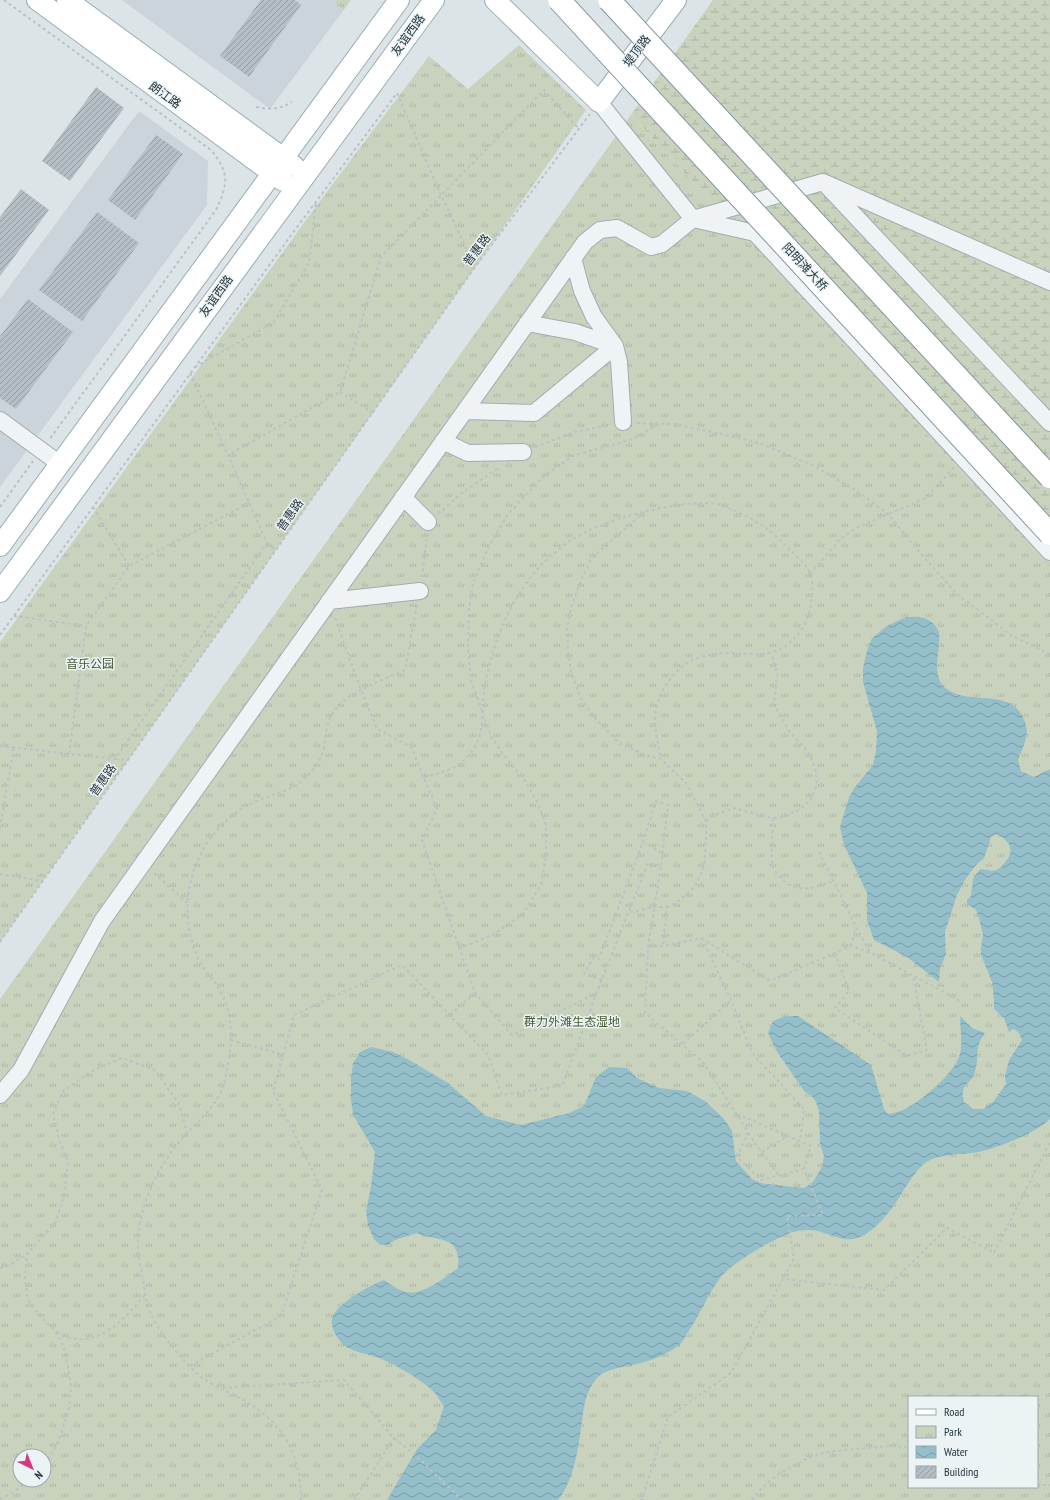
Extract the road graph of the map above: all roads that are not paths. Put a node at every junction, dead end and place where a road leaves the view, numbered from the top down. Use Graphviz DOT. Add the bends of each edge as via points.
graph roads {
  1 [pos="37,0"];
  2 [pos="67,0"];
  3 [pos="398,0"];
  4 [pos="434,0"];
  5 [pos="495,0"];
  6 [pos="559,0"];
  7 [pos="609,0"];
  8 [pos="672,2"];
  9 [pos="599,102"];
  10 [pos="278,166"];
  11 [pos="300,182"];
  12 [pos="823,182"];
  13 [pos="693,219"];
  14 [pos="573,258"];
  15 [pos="1050,282"];
  16 [pos="527,323"];
  17 [pos="615,346"];
  18 [pos="465,411"];
  19 [pos="0,420"];
  20 [pos="623,422"];
  21 [pos="1050,423"];
  22 [pos="443,441"];
  23 [pos="523,452"];
  24 [pos="60,464"];
  25 [pos="1050,476"];
  26 [pos="403,497"];
  27 [pos="428,522"];
  28 [pos="1050,534"];
  29 [pos="0,546"];
  30 [pos="1050,552"];
  31 [pos="420,591"];
  32 [pos="0,592"];
  33 [pos="329,601"];
  34 [pos="0,1095"];
  1 -- 10 [label="main road, 朗江路"];
  2 -- 10 [label="main road, 朗江路"];
  3 -- 10 [label="main road"];
  4 -- 11 [label="main road, 友谊西路"];
  5 -- 9 [label="main road"];
  6 -- 28 [label="highway, 阳明滩大桥, bridge"];
  7 -- 25 [label="highway, bridge"];
  8 -- 9 [label="main road, 堤顶路"];
  9 -- 13 [label="street"];
  10 -- 11 [label="main road, 朗江路"];
  10 -- 24 [label="main road"];
  11 -- 32 [label="main road, 友谊西路"];
  12 -- 13 [label="street"];
  12 -- 15 [label="street"];
  12 -- 21 [label="street"];
  13 -- 14 [label="street" via="662,244 651,247 617,228 600,230 585,242"];
  13 -- 30 [label="street" via="755,233"];
  14 -- 16 [label="street"];
  14 -- 17 [label="street" via="582,291 594,317"];
  16 -- 17 [label="street" via="575,332"];
  16 -- 18 [label="street"];
  17 -- 18 [label="street" via="534,413"];
  17 -- 20 [label="street" via="619,362"];
  18 -- 22 [label="street"];
  19 -- 24 [label="street"];
  22 -- 23 [label="street" via="468,453"];
  22 -- 26 [label="street"];
  24 -- 29 [label="main road"];
  26 -- 27 [label="street"];
  26 -- 33 [label="street"];
  31 -- 33 [label="street"];
  33 -- 34 [label="street" via="102,921 21,1070"];
}
